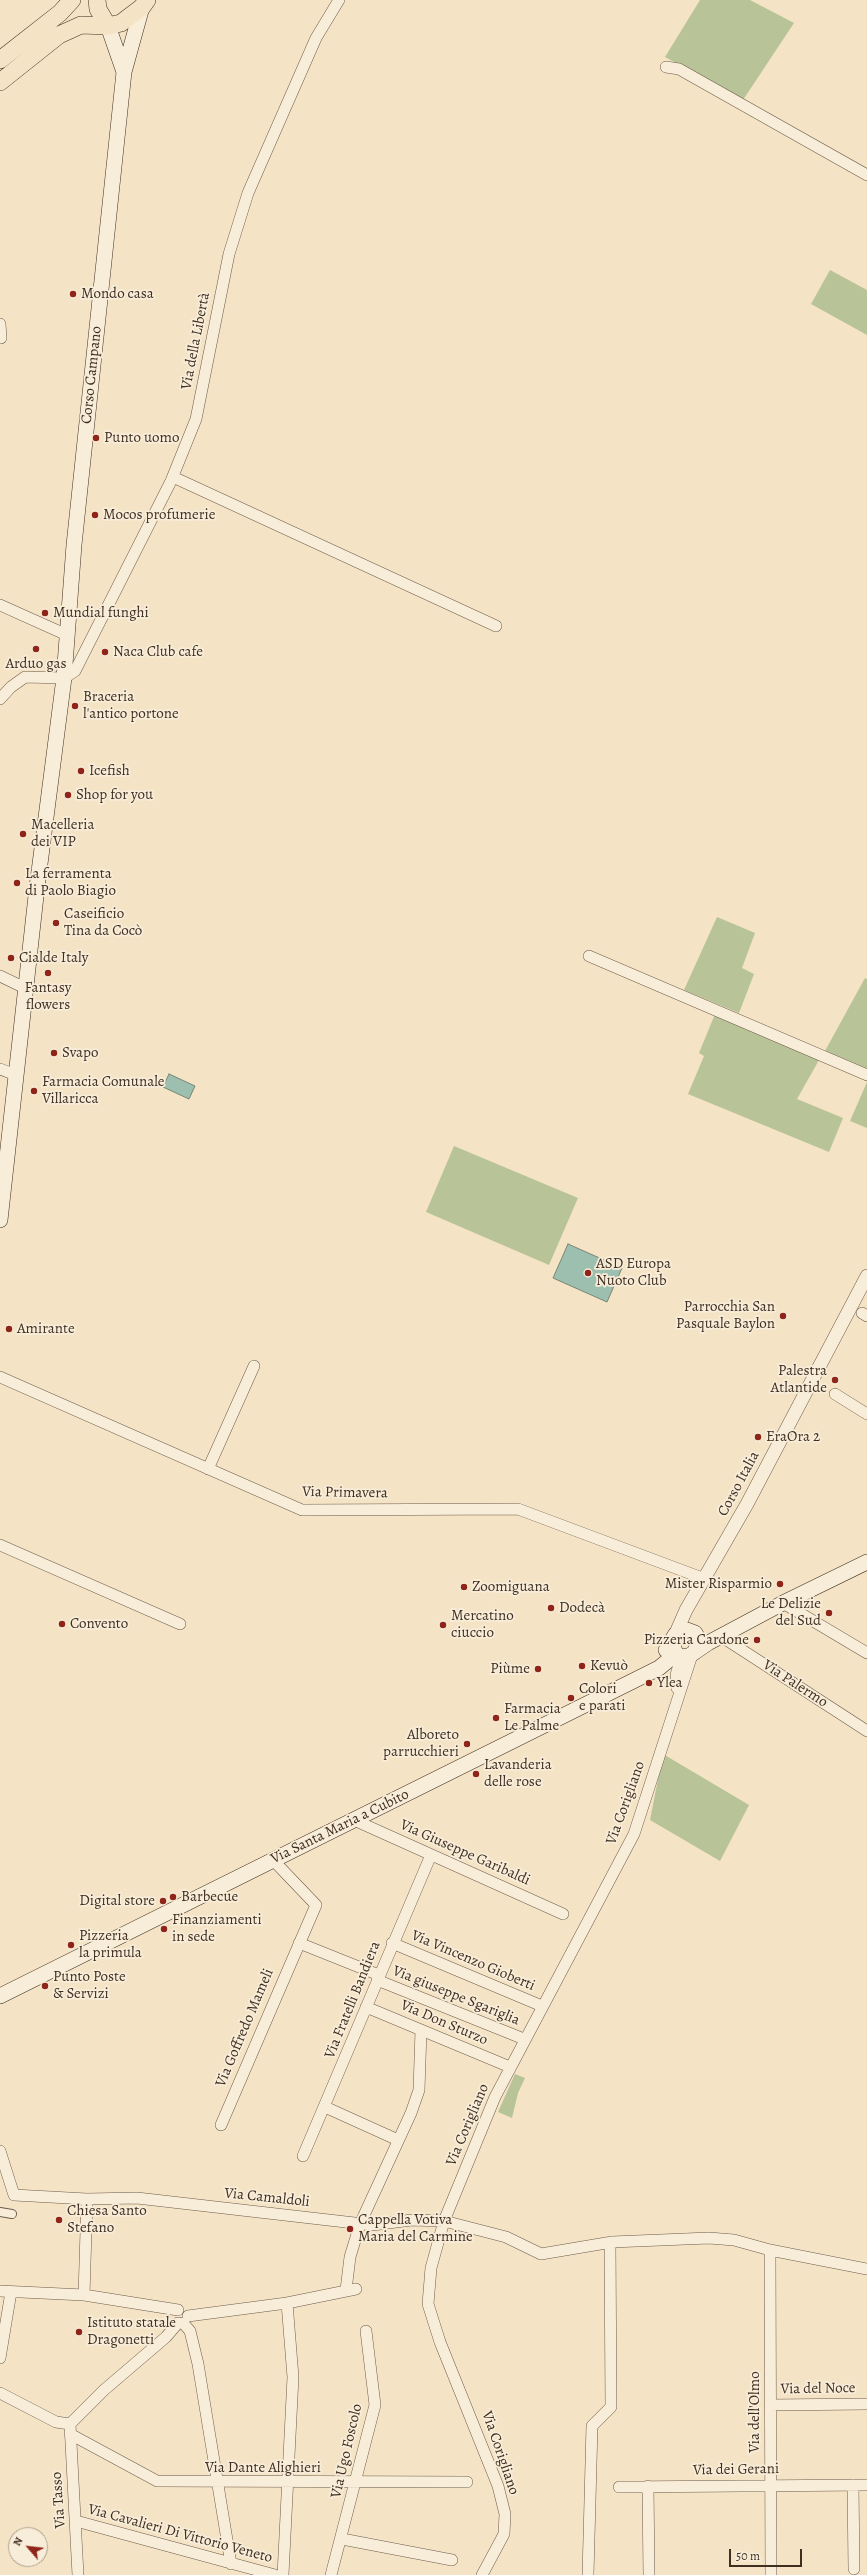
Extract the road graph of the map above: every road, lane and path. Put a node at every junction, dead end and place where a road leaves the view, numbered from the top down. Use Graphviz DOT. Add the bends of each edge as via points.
graph roads {
  1 [pos="72,0"];
  2 [pos="97,0"];
  3 [pos="339,0"];
  4 [pos="145,3"];
  5 [pos="108,26"];
  6 [pos="0,60"];
  7 [pos="666,67"];
  8 [pos="124,72"];
  9 [pos="0,82"];
  10 [pos="867,175"];
  11 [pos="0,324"];
  12 [pos="1,338"];
  13 [pos="173,477"];
  14 [pos="0,605"];
  15 [pos="496,626"];
  16 [pos="67,635"];
  17 [pos="64,678"];
  18 [pos="0,699"];
  19 [pos="589,956"];
  20 [pos="0,976"];
  21 [pos="25,988"];
  22 [pos="0,1069"];
  23 [pos="16,1075"];
  24 [pos="867,1075"];
  25 [pos="3,1154"];
  26 [pos="0,1220"];
  27 [pos="867,1276"];
  28 [pos="254,1366"];
  29 [pos="0,1377"];
  30 [pos="835,1394"];
  31 [pos="867,1414"];
  32 [pos="208,1469"];
  33 [pos="0,1545"];
  34 [pos="867,1562"];
  35 [pos="705,1579"];
  36 [pos="783,1603"];
  37 [pos="180,1624"];
  38 [pos="696,1634"];
  39 [pos="722,1637"];
  40 [pos="682,1649"];
  41 [pos="867,1653"];
  42 [pos="659,1668"];
  43 [pos="676,1676"];
  44 [pos="637,1679"];
  45 [pos="676,1701"];
  46 [pos="867,1731"];
  47 [pos="354,1820"];
  48 [pos="431,1856"];
  49 [pos="273,1860"];
  50 [pos="563,1914"];
  51 [pos="299,1943"];
  52 [pos="392,1943"];
  53 [pos="378,1977"];
  54 [pos="0,1996"];
  55 [pos="542,2006"];
  56 [pos="366,2007"];
  57 [pos="421,2030"];
  58 [pos="524,2039"];
  59 [pos="510,2067"];
  60 [pos="325,2107"];
  61 [pos="221,2125"];
  62 [pos="398,2140"];
  63 [pos="0,2151"];
  64 [pos="304,2156"];
  65 [pos="87,2199"];
  66 [pos="0,2212"];
  67 [pos="12,2214"];
  68 [pos="444,2221"];
  69 [pos="360,2224"];
  70 [pos="610,2242"];
  71 [pos="770,2250"];
  72 [pos="867,2269"];
  73 [pos="5,2291"];
  74 [pos="84,2295"];
  75 [pos="287,2304"];
  76 [pos="182,2318"];
  77 [pos="366,2331"];
  78 [pos="0,2358"];
  79 [pos="0,2393"];
  80 [pos="867,2404"];
  81 [pos="770,2405"];
  82 [pos="70,2429"];
  83 [pos="467,2482"];
  84 [pos="217,2483"];
  85 [pos="288,2483"];
  86 [pos="355,2484"];
  87 [pos="770,2485"];
  88 [pos="853,2485"];
  89 [pos="867,2485"];
  90 [pos="648,2486"];
  91 [pos="619,2487"];
  92 [pos="76,2521"];
  93 [pos="342,2539"];
  94 [pos="452,2560"];
  95 [pos="231,2564"];
  96 [pos="854,2569"];
  97 [pos="78,2575"];
  98 [pos="276,2575"];
  99 [pos="283,2575"];
  100 [pos="331,2575"];
  101 [pos="482,2575"];
  102 [pos="588,2575"];
  103 [pos="649,2575"];
  104 [pos="772,2575"];
  1 -- 6 [label="main road" via="60,13"];
  2 -- 5 [label="main road" via="98,9"];
  3 -- 13 [label="street, Via della Libertà" via="316,38 248,192 229,254 196,419"];
  4 -- 5 [label="main road" via="121,23"];
  4 -- 8 [label="main road, Corso Campano"];
  5 -- 8 [label="main road"];
  5 -- 9 [label="main road" via="81,25 59,36"];
  7 -- 10 [label="street" via="679,69"];
  8 -- 16 [label="main road, Corso Campano" via="74,545"];
  11 -- 12 [label="street"];
  13 -- 15 [label="street"];
  13 -- 17 [label="street, Via della Libertà" via="75,671"];
  14 -- 16 [label="street"];
  16 -- 17 [label="main road, Corso Campano"];
  17 -- 18 [label="street" via="25,677"];
  17 -- 21 [label="main road, Corso Campano"];
  19 -- 24 [label="street"];
  20 -- 21 [label="street"];
  21 -- 23 [label="main road, Corso Campano"];
  22 -- 23 [label="street"];
  23 -- 25 [label="main road, Corso Campano"];
  25 -- 26 [label="main road, Corso Campano"];
  27 -- 35 [label="street, Corso Italia"];
  28 -- 32 [label="street"];
  29 -- 32 [label="street, Via Primavera"];
  30 -- 31 [label="street"];
  32 -- 35 [label="street, Via Primavera" via="302,1510 518,1509"];
  33 -- 37 [label="street"];
  34 -- 36 [label="main road"];
  35 -- 38 [label="street" via="692,1613"];
  35 -- 40 [label="street" via="686,1610"];
  36 -- 39 [label="main road"];
  36 -- 41 [label="street"];
  38 -- 39 [label="main road"];
  38 -- 40 [label="main road" via="699,1644"];
  38 -- 40 [label="main road" via="687,1630"];
  39 -- 40 [label="main road"];
  39 -- 46 [label="street, Via Palermo"];
  40 -- 42 [label="main road, Via Santa Maria a Cubito"];
  40 -- 43 [label="street"];
  40 -- 44 [label="main road" via="651,1667"];
  40 -- 45 [label="street, Via Corigliano"];
  42 -- 43 [label="street" via="672,1671"];
  42 -- 44 [label="main road, Via Santa Maria a Cubito"];
  43 -- 45 [label="street"];
  44 -- 47 [label="main road, Via Santa Maria a Cubito"];
  45 -- 55 [label="street, Via Corigliano" via="634,1834"];
  47 -- 48 [label="street, Via Giuseppe Garibaldi"];
  47 -- 49 [label="main road, Via Santa Maria a Cubito"];
  48 -- 50 [label="street, Via Giuseppe Garibaldi"];
  48 -- 52 [label="street, Via Fratelli Bandiera"];
  49 -- 51 [label="street, Via Goffredo Mameli" via="316,1905"];
  49 -- 54 [label="main road, Via Santa Maria a Cubito"];
  51 -- 53 [label="street"];
  51 -- 61 [label="street, Via Goffredo Mameli"];
  52 -- 53 [label="street, Via Fratelli Bandiera"];
  52 -- 55 [label="street, Via Vincenzo Gioberti"];
  53 -- 56 [label="street, Via Fratelli Bandiera"];
  53 -- 58 [label="street, Via giuseppe Sgariglia"];
  55 -- 58 [label="street, Via Corigliano"];
  56 -- 57 [label="street, Via Don Sturzo"];
  56 -- 60 [label="street, Via Fratelli Bandiera"];
  57 -- 59 [label="street, Via Don Sturzo"];
  57 -- 62 [label="street" via="419,2090"];
  58 -- 59 [label="street, Via Corigliano"];
  59 -- 68 [label="street, Via Corigliano"];
  60 -- 62 [label="street"];
  60 -- 64 [label="street, Via Fratelli Bandiera"];
  62 -- 69 [label="street"];
  63 -- 65 [label="street, Via Camaldoli" via="14,2195"];
  65 -- 69 [label="street, Via Camaldoli" via="137,2198"];
  65 -- 74 [label="street"];
  66 -- 67 [label="street"];
  68 -- 69 [label="street, Via Camaldoli" via="412,2220"];
  68 -- 70 [label="street, Via Camaldoli" via="506,2237 541,2254"];
  68 -- 101 [label="street, Via Corigliano" via="432,2268 428,2304 440,2342 489,2460 505,2514 504,2534"];
  69 -- 75 [label="street" via="350,2257 351,2290"];
  70 -- 71 [label="street, Via Camaldoli" via="709,2238 734,2240"];
  70 -- 102 [label="street" via="611,2407 592,2426"];
  71 -- 72 [label="street, Via Camaldoli"];
  71 -- 81 [label="street, Via dell'Olmo"];
  73 -- 74 [label="street"];
  73 -- 78 [label="street"];
  74 -- 76 [label="street"];
  75 -- 76 [label="street"];
  75 -- 85 [label="street" via="293,2377"];
  76 -- 82 [label="street" via="166,2337 104,2390"];
  76 -- 84 [label="street" via="190,2331 194,2345"];
  77 -- 86 [label="street, Via Ugo Foscolo" via="375,2405"];
  79 -- 82 [label="street, Via Dante Alighieri"];
  80 -- 81 [label="street, Via del Noce"];
  81 -- 87 [label="street, Via dell'Olmo"];
  82 -- 84 [label="street, Via Dante Alighieri" via="157,2481"];
  82 -- 92 [label="street, Via Tasso"];
  83 -- 86 [label="street, Via Dante Alighieri"];
  84 -- 85 [label="street, Via Dante Alighieri"];
  84 -- 95 [label="street"];
  85 -- 86 [label="street, Via Dante Alighieri"];
  85 -- 99 [label="street"];
  86 -- 93 [label="street, Via Ugo Foscolo"];
  87 -- 88 [label="street, Via dei Gerani"];
  87 -- 90 [label="street, Via dei Gerani"];
  87 -- 104 [label="street, Via dell'Olmo"];
  88 -- 89 [label="street, Via dei Gerani"];
  88 -- 96 [label="street"];
  90 -- 91 [label="street, Via dei Gerani"];
  90 -- 103 [label="street"];
  92 -- 95 [label="street, Via Cavalieri Di Vittorio Veneto"];
  92 -- 97 [label="street, Via Tasso"];
  93 -- 94 [label="street"];
  93 -- 100 [label="street, Via Ugo Foscolo"];
  95 -- 98 [label="street, Via Cavalieri Di Vittorio Veneto"];
}
